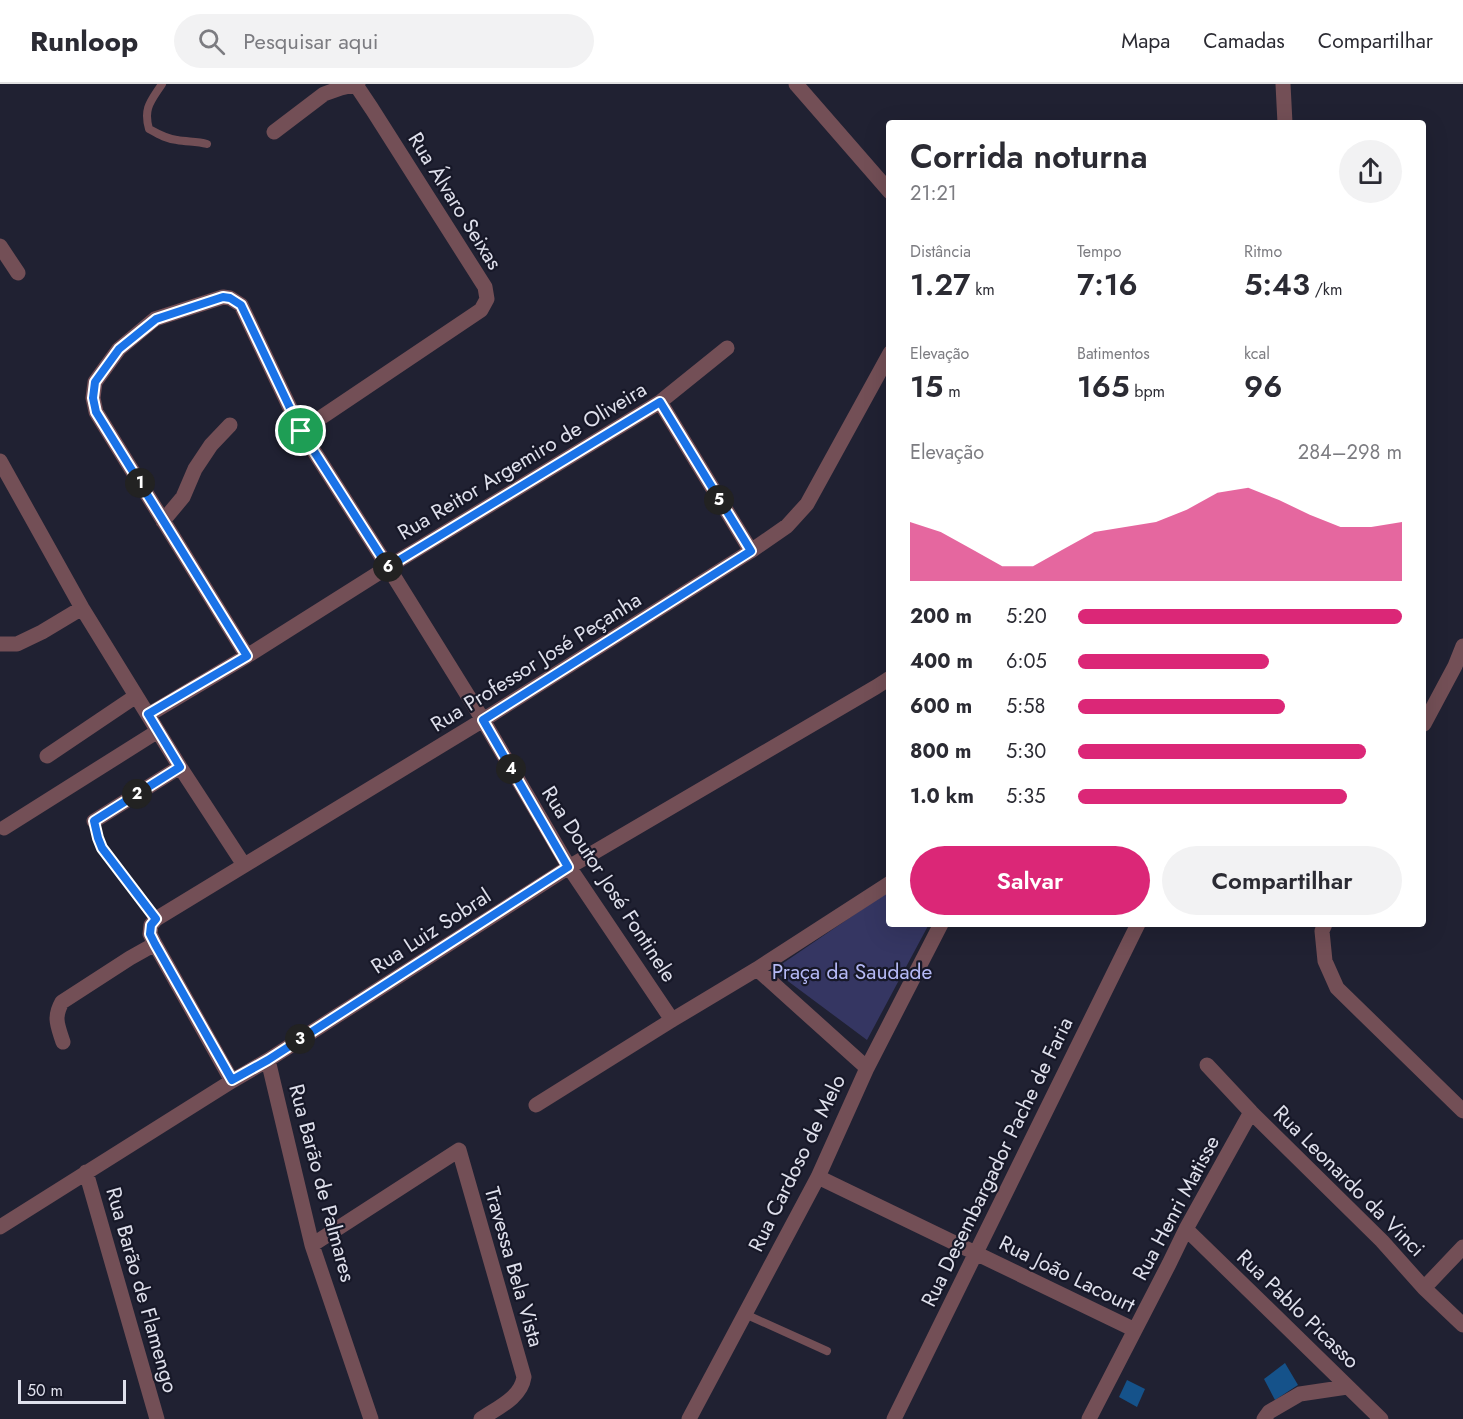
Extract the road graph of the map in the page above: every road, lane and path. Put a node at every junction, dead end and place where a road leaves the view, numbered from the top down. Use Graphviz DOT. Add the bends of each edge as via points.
graph roads {
  1 [pos="162,84"];
  2 [pos="796,84"];
  3 [pos="1283,84"];
  4 [pos="357,85"];
  5 [pos="1285,120"];
  6 [pos="274,132"];
  7 [pos="207,144"];
  8 [pos="886,187"];
  9 [pos="0,246"];
  10 [pos="18,273"];
  11 [pos="728,348"];
  12 [pos="886,360"];
  13 [pos="660,402"];
  14 [pos="230,425"];
  15 [pos="301,431"];
  16 [pos="0,460"];
  17 [pos="163,520"];
  18 [pos="751,551"];
  19 [pos="388,567"];
  20 [pos="82,608"];
  21 [pos="0,644"];
  22 [pos="1463,646"];
  23 [pos="247,656"];
  24 [pos="1459,667"];
  25 [pos="886,681"];
  26 [pos="876,687"];
  27 [pos="886,693"];
  28 [pos="136,696"];
  29 [pos="148,714"];
  30 [pos="483,720"];
  31 [pos="1426,721"];
  32 [pos="158,730"];
  33 [pos="47,756"];
  34 [pos="180,767"];
  35 [pos="94,821"];
  36 [pos="4,828"];
  37 [pos="244,865"];
  38 [pos="568,867"];
  39 [pos="886,887"];
  40 [pos="156,919"];
  41 [pos="939,927"];
  42 [pos="1137,927"];
  43 [pos="1324,927"];
  44 [pos="155,944"];
  45 [pos="757,969"];
  46 [pos="672,1020"];
  47 [pos="63,1042"];
  48 [pos="268,1060"];
  49 [pos="1207,1065"];
  50 [pos="867,1068"];
  51 [pos="232,1080"];
  52 [pos="536,1105"];
  53 [pos="1251,1112"];
  54 [pos="1463,1112"];
  55 [pos="86,1172"];
  56 [pos="818,1176"];
  57 [pos="0,1227"];
  58 [pos="1186,1229"];
  59 [pos="312,1245"];
  60 [pos="1463,1247"];
  61 [pos="976,1253"];
  62 [pos="1424,1288"];
  63 [pos="745,1314"];
  64 [pos="1463,1325"];
  65 [pos="1135,1330"];
  66 [pos="827,1351"];
  67 [pos="1347,1387"];
  68 [pos="157,1419"];
  69 [pos="371,1419"];
  70 [pos="481,1419"];
  71 [pos="689,1419"];
  72 [pos="894,1419"];
  73 [pos="1089,1419"];
  74 [pos="1264,1419"];
  75 [pos="1381,1419"];
  1 -- 7 [label="lane" via="147,106 149,129 164,137"];
  2 -- 8 [label="street"];
  3 -- 5 [label="street"];
  4 -- 6 [label="street" via="324,94"];
  4 -- 15 [label="street, Rua Álvaro Seixas" via="485,287 487,299 481,310"];
  9 -- 10 [label="street"];
  11 -- 13 [label="street, Rua Reitor Argemiro de Oliveira"];
  12 -- 18 [label="street, Rua Professor José Peçanha" via="807,504 787,526"];
  13 -- 18 [label="street"];
  13 -- 19 [label="street, Rua Reitor Argemiro de Oliveira"];
  14 -- 17 [label="street" via="211,445 183,497"];
  15 -- 17 [label="street, Rua Doutor José Fontinele" via="241,305 223,297 156,319 119,349 95,382 93,398 96,412"];
  15 -- 19 [label="street, Rua Doutor José Fontinele"];
  16 -- 20 [label="street"];
  17 -- 23 [label="street"];
  18 -- 30 [label="street, Rua Professor José Peçanha"];
  19 -- 23 [label="street, Rua Reitor Argemiro de Oliveira"];
  19 -- 30 [label="street, Rua Doutor José Fontinele"];
  20 -- 21 [label="street" via="17,644"];
  20 -- 28 [label="street"];
  22 -- 24 [label="street"];
  23 -- 29 [label="street, Rua Reitor Argemiro de Oliveira"];
  24 -- 31 [label="street"];
  25 -- 26 [label="street, Rua Luiz Sobral"];
  26 -- 27 [label="street"];
  26 -- 38 [label="street, Rua Luiz Sobral"];
  28 -- 29 [label="street"];
  28 -- 33 [label="street"];
  29 -- 32 [label="street"];
  30 -- 37 [label="street, Rua Professor José Peçanha"];
  30 -- 38 [label="street, Rua Doutor José Fontinele"];
  32 -- 34 [label="street"];
  32 -- 36 [label="street"];
  34 -- 35 [label="street"];
  34 -- 37 [label="street"];
  35 -- 40 [label="path" via="102,848"];
  37 -- 40 [label="street, Rua Professor José Peçanha"];
  38 -- 46 [label="street, Rua Doutor José Fontinele"];
  38 -- 48 [label="street, Rua Luiz Sobral"];
  39 -- 45 [label="street"];
  40 -- 44 [label="street" via="150,934"];
  41 -- 50 [label="street, Rua Cardoso de Melo"];
  42 -- 61 [label="street, Rua Desembargador Pache de Faria"];
  43 -- 54 [label="street" via="1325,961 1337,988"];
  44 -- 47 [label="street" via="62,1002 56,1021"];
  44 -- 51 [label="street"];
  45 -- 46 [label="street"];
  45 -- 50 [label="street"];
  46 -- 52 [label="street"];
  48 -- 51 [label="street, Rua Luiz Sobral"];
  48 -- 59 [label="street, Rua Barão de Palmares"];
  49 -- 53 [label="street, Rua Leonardo da Vinci"];
  50 -- 56 [label="street, Rua Cardoso de Melo"];
  51 -- 55 [label="street, Rua Luiz Sobral"];
  53 -- 58 [label="street, Rua Henri Matisse"];
  53 -- 62 [label="street, Rua Leonardo da Vinci"];
  55 -- 57 [label="street, Rua Luiz Sobral"];
  55 -- 68 [label="street, Rua Barão de Flamengo"];
  56 -- 61 [label="street, Rua João Lacourt"];
  56 -- 63 [label="street, Rua Cardoso de Melo"];
  58 -- 65 [label="street, Rua Henri Matisse"];
  58 -- 67 [label="street, Rua Pablo Picasso"];
  59 -- 69 [label="street, Rua Barão de Palmares"];
  59 -- 70 [label="street, Travessa Bela Vista" via="459,1150 524,1377 517,1394"];
  60 -- 62 [label="street"];
  61 -- 65 [label="street, Rua João Lacourt"];
  61 -- 72 [label="street, Rua Desembargador Pache de Faria"];
  62 -- 64 [label="street, Rua Leonardo da Vinci"];
  63 -- 66 [label="lane"];
  63 -- 71 [label="street, Rua Cardoso de Melo"];
  65 -- 73 [label="street, Rua Henri Matisse"];
  67 -- 74 [label="street" via="1300,1394"];
  67 -- 75 [label="street, Rua Pablo Picasso"];
}
